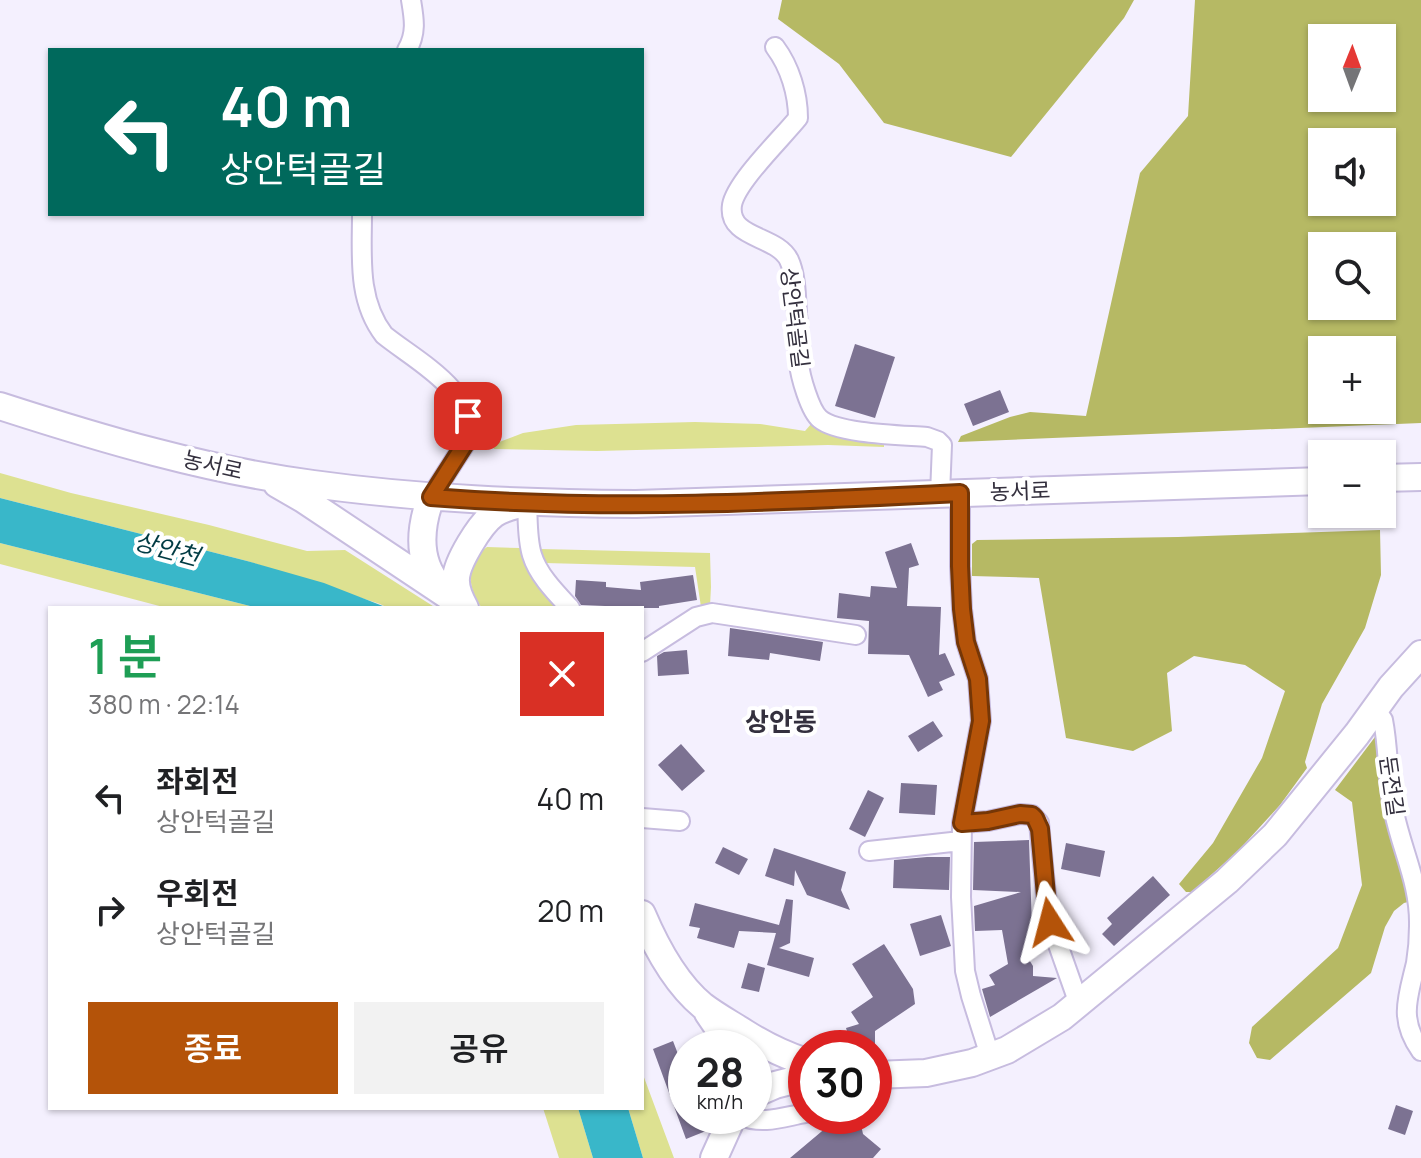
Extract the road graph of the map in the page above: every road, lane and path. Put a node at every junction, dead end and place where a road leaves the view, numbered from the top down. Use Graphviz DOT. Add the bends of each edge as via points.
graph roads {
  1 [pos="411,0"];
  2 [pos="775,47"];
  3 [pos="408,48"];
  4 [pos="362,216"];
  5 [pos="0,406"];
  6 [pos="251,474"];
  7 [pos="1421,477"];
  8 [pos="1396,478"];
  9 [pos="1308,481"];
  10 [pos="950,494"];
  11 [pos="431,497"];
  12 [pos="527,503"];
  13 [pos="459,604"];
  14 [pos="568,606"];
  15 [pos="856,635"];
  16 [pos="644,651"];
  17 [pos="1421,654"];
  18 [pos="1375,709"];
  19 [pos="644,818"];
  20 [pos="680,821"];
  21 [pos="962,832"];
  22 [pos="869,851"];
  23 [pos="644,919"];
  24 [pos="701,1004"];
  25 [pos="1079,1004"];
  26 [pos="719,1030"];
  27 [pos="741,1030"];
  28 [pos="1421,1051"];
  29 [pos="990,1056"];
  30 [pos="892,1074"];
  31 [pos="725,1134"];
  32 [pos="714,1158"];
  1 -- 3 [label="street" via="415,28"];
  2 -- 10 [label="street, 상안턱골길" via="793,85 798,118 752,170 734,199 733,221 776,246 790,262 800,372 815,414 831,425 938,441"];
  4 -- 11 [label="street" via="364,291 376,326 448,384 468,416 468,439"];
  5 -- 6 [label="street, 농서로" via="76,431"];
  6 -- 11 [label="street, 농서로"];
  6 -- 13 [label="street" via="287,488"];
  7 -- 8 [label="street"];
  9 -- 10 [label="street, 농서로"];
  10 -- 12 [label="street, 농서로"];
  10 -- 21 [label="street, 상안턱골길" via="966,642 978,679 981,721"];
  11 -- 12 [label="street, 농서로"];
  11 -- 13 [label="street" via="422,530 426,564 434,580"];
  12 -- 13 [label="street" via="503,509 480,529 456,578"];
  12 -- 14 [label="street" via="533,559"];
  15 -- 16 [label="street" via="712,613 696,617"];
  17 -- 18 [label="street"];
  18 -- 25 [label="street" via="1275,835"];
  18 -- 28 [label="street, 둔전길" via="1383,720 1394,811 1417,893 1419,942 1406,1015"];
  19 -- 20 [label="street"];
  21 -- 22 [label="street"];
  21 -- 25 [label="street" via="1020,814 1032,815 1039,823 1050,922"];
  21 -- 29 [label="street, 상안턱골길" via="965,971"];
  23 -- 24 [label="street" via="667,962"];
  24 -- 26 [label="street"];
  24 -- 27 [label="street"];
  25 -- 29 [label="street" via="1036,1035"];
  29 -- 30 [label="street" via="926,1073"];
  31 -- 32 [label="street"];
}
